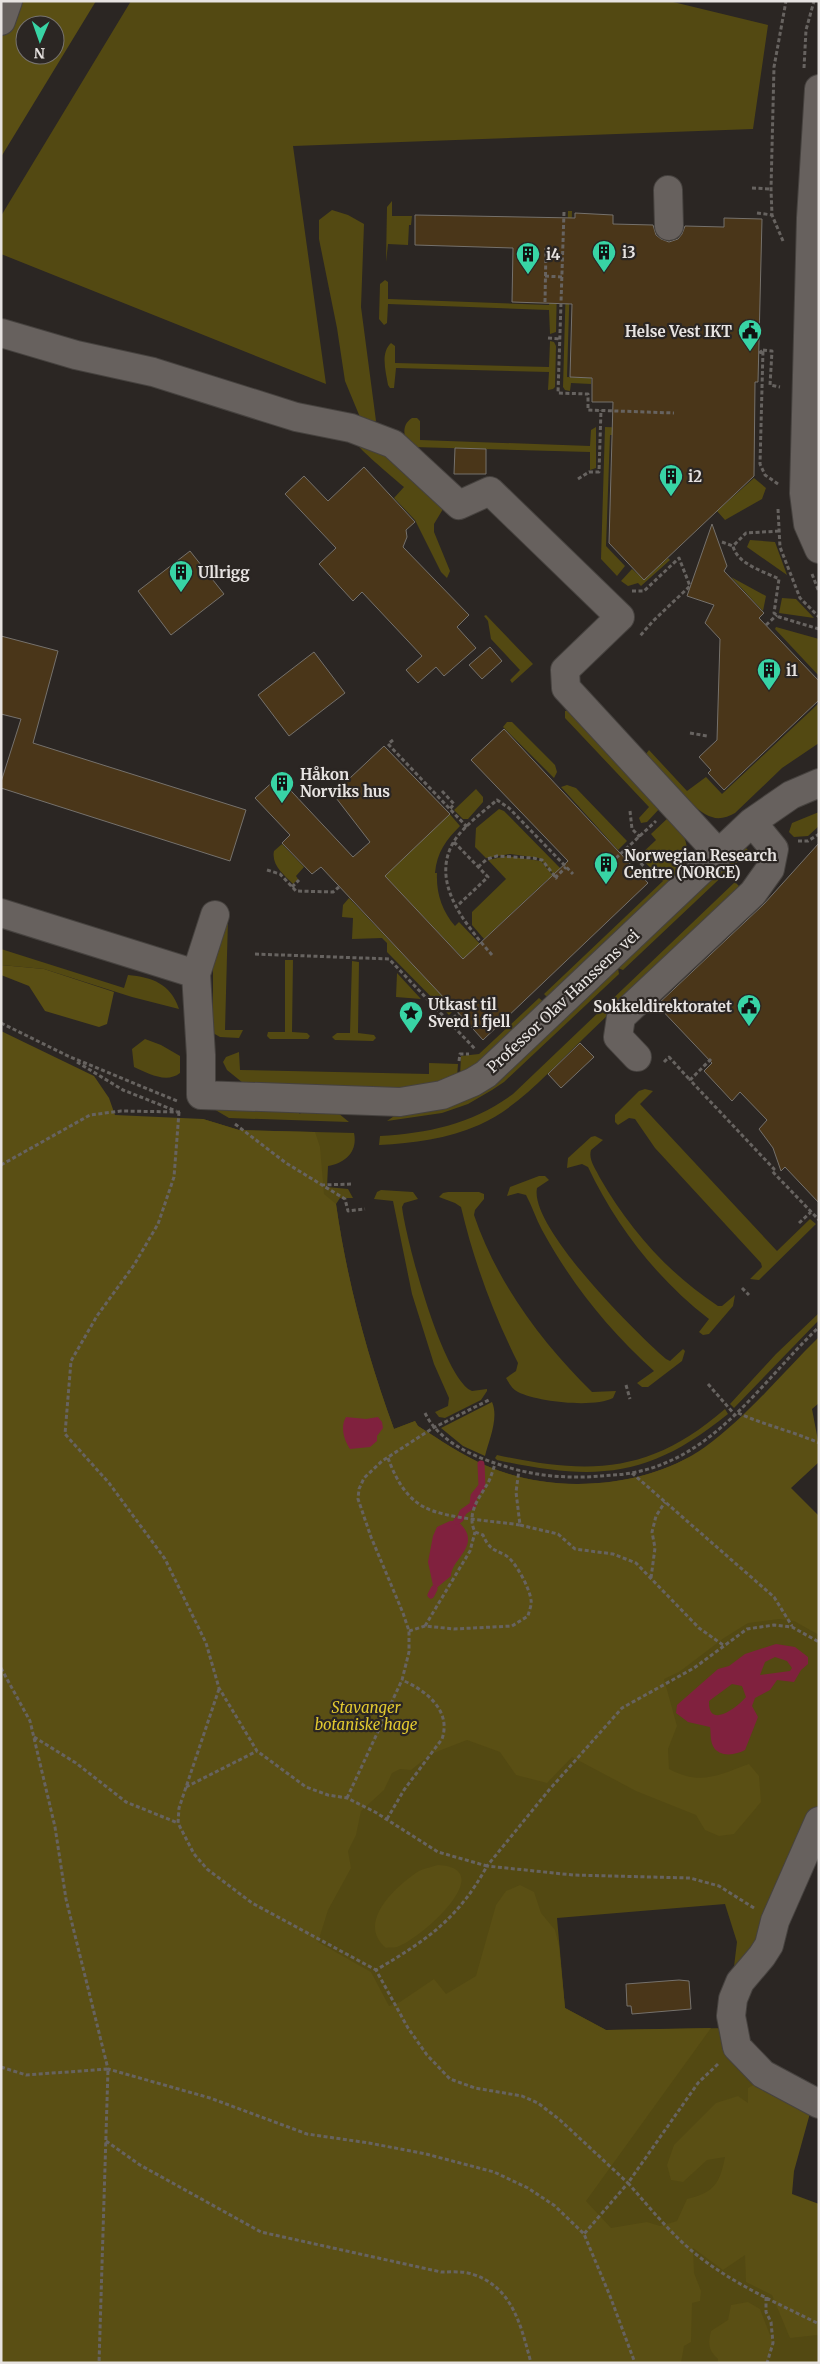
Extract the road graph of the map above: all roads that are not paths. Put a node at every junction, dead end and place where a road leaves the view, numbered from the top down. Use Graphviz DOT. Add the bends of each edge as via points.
graph roads {
  1 [pos="8,1"];
  2 [pos="1,21"];
  3 [pos="819,90"];
  4 [pos="668,190"];
  5 [pos="669,226"];
  6 [pos="1,333"];
  7 [pos="819,549"];
  8 [pos="819,784"];
  9 [pos="752,822"];
  10 [pos="719,854"];
  11 [pos="1,913"];
  12 [pos="215,915"];
  13 [pos="196,974"];
  14 [pos="637,1057"];
  15 [pos="819,1822"];
  16 [pos="819,2104"];
  1 -- 2 [label="street"];
  3 -- 7 [label="street" via="811,218 804,494 808,524"];
  4 -- 5 [label="street"];
  6 -- 10 [label="street" via="76,355 153,372 296,416 351,428 393,444 459,505 490,491 620,617 565,670 566,688"];
  8 -- 9 [label="street, Professor Olav Hanssens vei" via="791,795"];
  9 -- 10 [label="street, Professor Olav Hanssens vei"];
  9 -- 14 [label="street" via="774,848 770,869 753,893 621,1017 618,1037"];
  10 -- 13 [label="street, Professor Olav Hanssens vei" via="499,1064 458,1090 426,1099 400,1102 190,1099 201,1055"];
  11 -- 13 [label="street"];
  12 -- 13 [label="street"];
  15 -- 16 [label="street" via="775,1921 769,1945 740,1982 731,2016 737,2047 763,2074"];
}
